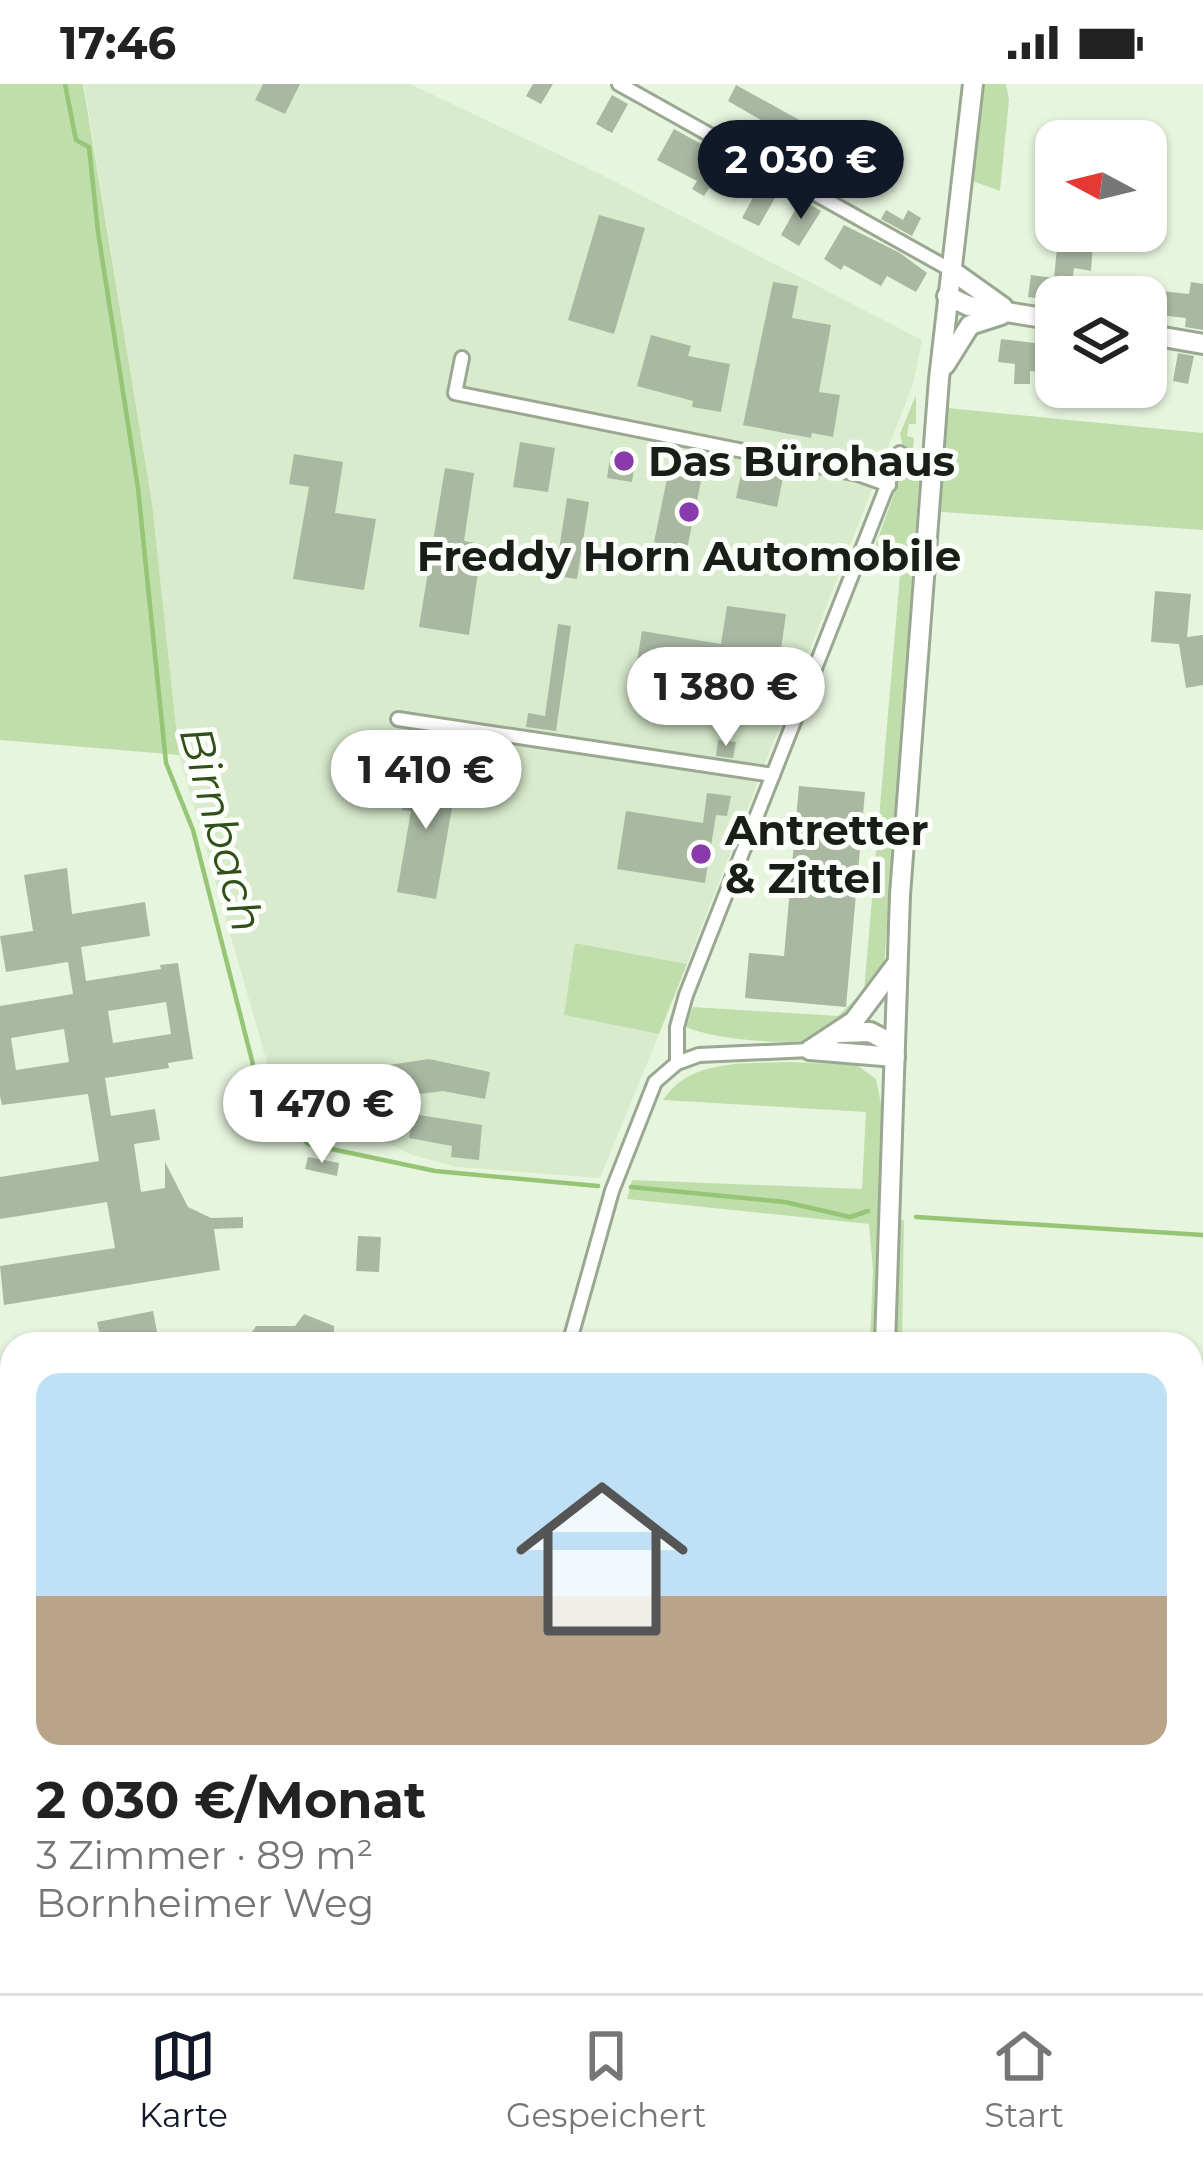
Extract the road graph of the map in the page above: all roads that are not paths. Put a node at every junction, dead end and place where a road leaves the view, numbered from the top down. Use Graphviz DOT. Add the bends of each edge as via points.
graph roads {
  1 [pos="619,84"];
  2 [pos="973,84"];
  3 [pos="951,270"];
  4 [pos="947,296"];
  5 [pos="1012,313"];
  6 [pos="1035,317"];
  7 [pos="1167,338"];
  8 [pos="1203,344"];
  9 [pos="462,358"];
  10 [pos="939,379"];
  11 [pos="900,453"];
  12 [pos="889,485"];
  13 [pos="398,719"];
  14 [pos="773,776"];
  15 [pos="896,965"];
  16 [pos="840,1033"];
  17 [pos="810,1050"];
  18 [pos="895,1051"];
  19 [pos="677,1063"];
  20 [pos="572,1332"];
  21 [pos="885,1332"];
  1 -- 3 [label="street"];
  2 -- 3 [label="main road"];
  3 -- 4 [label="main road"];
  3 -- 5 [label="main road"];
  4 -- 5 [label="main road"];
  4 -- 10 [label="main road"];
  5 -- 6 [label="main road"];
  5 -- 10 [label="main road" via="970,325"];
  7 -- 8 [label="main road"];
  9 -- 12 [label="street" via="455,393"];
  10 -- 15 [label="main road"];
  11 -- 12 [label="street"];
  12 -- 14 [label="street"];
  13 -- 14 [label="street"];
  14 -- 19 [label="street" via="686,995"];
  15 -- 16 [label="main road"];
  15 -- 18 [label="main road"];
  16 -- 17 [label="main road"];
  16 -- 18 [label="main road" via="870,1031"];
  17 -- 18 [label="main road"];
  17 -- 19 [label="street"];
  18 -- 21 [label="main road"];
  19 -- 20 [label="street" via="647,1096"];
}
